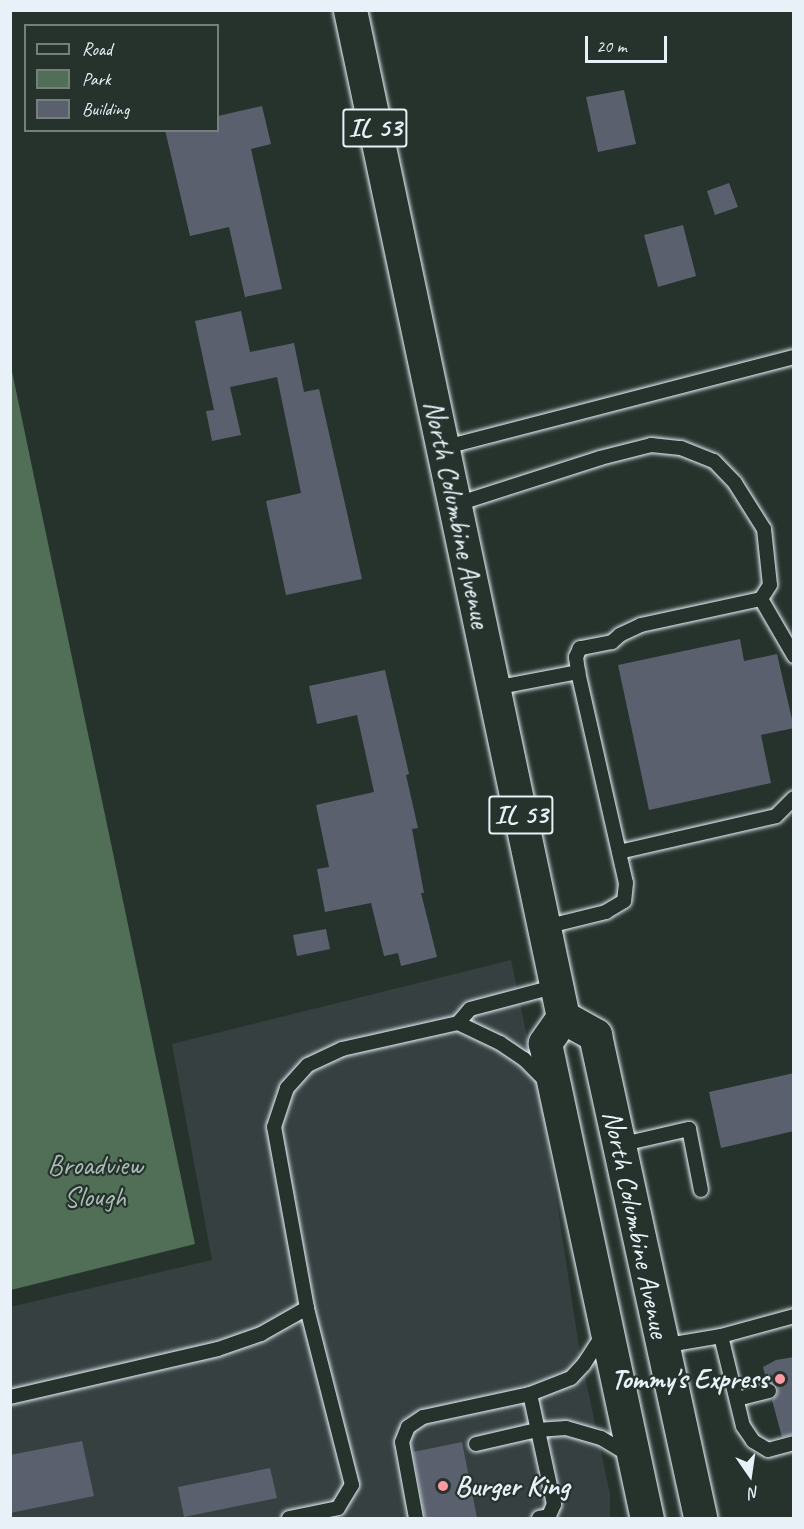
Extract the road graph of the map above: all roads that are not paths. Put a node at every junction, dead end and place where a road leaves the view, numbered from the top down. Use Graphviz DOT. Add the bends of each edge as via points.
graph roads {
  1 [pos="350,10"];
  2 [pos="794,357"];
  3 [pos="442,448"];
  4 [pos="454,505"];
  5 [pos="761,599"];
  6 [pos="794,657"];
  7 [pos="578,672"];
  8 [pos="494,688"];
  9 [pos="794,798"];
  10 [pos="619,852"];
  11 [pos="545,927"];
  12 [pos="560,1002"];
  13 [pos="458,1023"];
  14 [pos="556,1091"];
  15 [pos="619,1145"];
  16 [pos="701,1190"];
  17 [pos="307,1308"];
  18 [pos="794,1316"];
  19 [pos="607,1328"];
  20 [pos="721,1336"];
  21 [pos="662,1346"];
  22 [pos="769,1391"];
  23 [pos="530,1394"];
  24 [pos="10,1397"];
  25 [pos="737,1399"];
  26 [pos="537,1430"];
  27 [pos="794,1443"];
  28 [pos="476,1444"];
  29 [pos="635,1459"];
  30 [pos="687,1461"];
  31 [pos="643,1513"];
  32 [pos="289,1518"];
  33 [pos="416,1518"];
  34 [pos="539,1518"];
  35 [pos="700,1518"];
  36 [pos="717,1518"];
  1 -- 3 [label="main road, North Columbine Avenue / IL 53"];
  2 -- 3 [label="lane"];
  3 -- 4 [label="main road, North Columbine Avenue / IL 53"];
  4 -- 5 [label="lane" via="610,455 651,445 681,448 714,461 735,483 764,530 770,585"];
  4 -- 8 [label="main road, North Columbine Avenue / IL 53"];
  5 -- 6 [label="lane"];
  5 -- 7 [label="lane" via="641,625 612,642 580,648 576,657"];
  7 -- 8 [label="lane"];
  7 -- 10 [label="lane"];
  8 -- 11 [label="main road, North Columbine Avenue / IL 53"];
  9 -- 10 [label="lane" via="776,816"];
  10 -- 11 [label="lane" via="626,883 624,901 606,912"];
  11 -- 12 [label="main road, North Columbine Avenue / IL 53"];
  12 -- 13 [label="lane" via="470,1009"];
  12 -- 14 [label="main road, North Columbine Avenue" via="545,1043"];
  12 -- 15 [label="main road, North Columbine Avenue" via="595,1035"];
  13 -- 14 [label="lane" via="524,1059"];
  13 -- 17 [label="lane" via="342,1049 308,1065 286,1088 274,1127"];
  14 -- 19 [label="main road, North Columbine Avenue"];
  15 -- 16 [label="lane" via="689,1129"];
  15 -- 21 [label="main road, North Columbine Avenue"];
  17 -- 24 [label="lane" via="261,1334 218,1349"];
  17 -- 32 [label="lane" via="352,1485 338,1508"];
  18 -- 20 [label="lane"];
  19 -- 23 [label="lane" via="571,1378"];
  19 -- 29 [label="main road, North Columbine Avenue"];
  20 -- 21 [label="lane"];
  20 -- 25 [label="lane"];
  21 -- 30 [label="main road, North Columbine Avenue"];
  22 -- 25 [label="lane"];
  23 -- 26 [label="lane"];
  23 -- 33 [label="lane" via="423,1417 408,1427 402,1442"];
  25 -- 27 [label="lane" via="743,1426 753,1441 768,1450"];
  26 -- 28 [label="lane"];
  26 -- 29 [label="lane" via="566,1428 600,1438"];
  26 -- 34 [label="lane" via="554,1504 549,1516"];
  29 -- 31 [label="main road, North Columbine Avenue"];
  30 -- 35 [label="main road, North Columbine Avenue"];
  30 -- 36 [label="main road" via="712,1515"];
}
